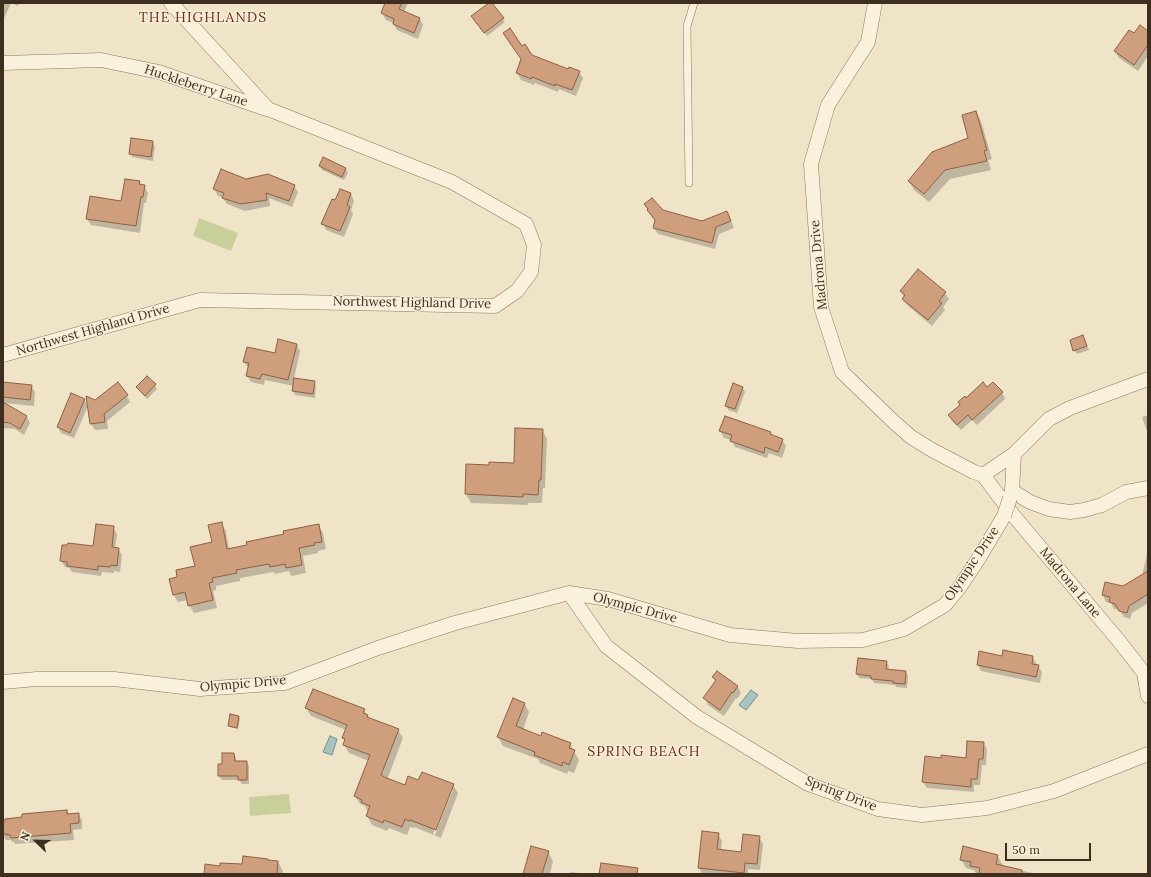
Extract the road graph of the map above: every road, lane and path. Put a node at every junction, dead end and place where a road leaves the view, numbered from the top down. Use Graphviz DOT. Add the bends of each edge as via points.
graph roads {
  1 [pos="171,3"];
  2 [pos="694,3"];
  3 [pos="875,3"];
  4 [pos="3,63"];
  5 [pos="268,110"];
  6 [pos="689,183"];
  7 [pos="3,355"];
  8 [pos="1148,379"];
  9 [pos="1014,454"];
  10 [pos="983,475"];
  11 [pos="1148,488"];
  12 [pos="1011,494"];
  13 [pos="569,593"];
  14 [pos="3,682"];
  15 [pos="1148,696"];
  16 [pos="1148,754"];
  1 -- 5 [label="street, Northwest Highland Drive"];
  2 -- 6 [label="lane" via="687,26"];
  3 -- 10 [label="street, Madrona Drive" via="868,42 828,105 811,164 821,307 842,372 911,437"];
  4 -- 5 [label="street, Huckleberry Lane" via="101,60 159,72"];
  5 -- 7 [label="street, Northwest Highland Drive" via="452,182 526,224 534,245 531,272 517,291 495,306 200,300"];
  8 -- 9 [label="street" via="1070,408 1049,419"];
  9 -- 10 [label="street"];
  9 -- 12 [label="street, Olympic Drive"];
  10 -- 15 [label="street, Madrona Lane" via="1144,673"];
  11 -- 12 [label="street" via="1126,492 1102,505 1070,512 1049,509"];
  12 -- 13 [label="street, Olympic Drive, bridge" via="1004,516 959,588 945,604 904,629 863,640 798,641 730,635 608,599"];
  13 -- 14 [label="street, Olympic Drive" via="455,623 378,648 285,683 200,689 114,679 37,678"];
  13 -- 16 [label="street, Spring Drive" via="606,646 697,717 808,784 878,809 922,814 987,808 1054,791"];
}
